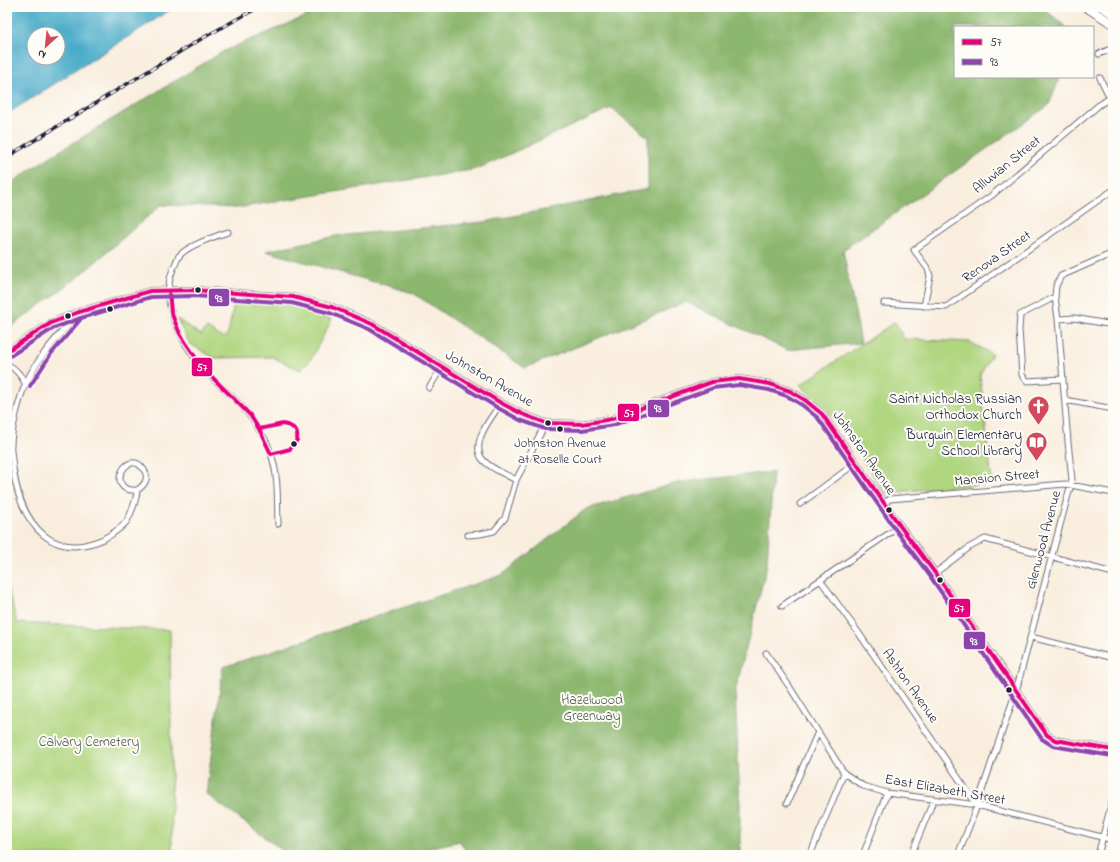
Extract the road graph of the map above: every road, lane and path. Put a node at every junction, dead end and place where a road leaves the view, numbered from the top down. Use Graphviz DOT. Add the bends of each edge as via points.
graph roads {
  1 [pos="1086,7"];
  2 [pos="1102,7"];
  3 [pos="1113,14"];
  4 [pos="1113,24"];
  5 [pos="1113,48"];
  6 [pos="1099,54"];
  7 [pos="1100,78"];
  8 [pos="1111,97"];
  9 [pos="1113,190"];
  10 [pos="228,232"];
  11 [pos="1113,253"];
  12 [pos="169,291"];
  13 [pos="1055,297"];
  14 [pos="884,303"];
  15 [pos="924,306"];
  16 [pos="79,312"];
  17 [pos="1058,319"];
  18 [pos="1113,324"];
  19 [pos="7,351"];
  20 [pos="7,364"];
  21 [pos="442,367"];
  22 [pos="1063,379"];
  23 [pos="25,383"];
  24 [pos="429,388"];
  25 [pos="1065,400"];
  26 [pos="501,403"];
  27 [pos="1113,409"];
  28 [pos="546,423"];
  29 [pos="856,463"];
  30 [pos="516,480"];
  31 [pos="1071,485"];
  32 [pos="137,490"];
  33 [pos="1113,493"];
  34 [pos="884,503"];
  35 [pos="800,504"];
  36 [pos="278,524"];
  37 [pos="900,526"];
  38 [pos="468,534"];
  39 [pos="1052,557"];
  40 [pos="935,573"];
  41 [pos="1113,573"];
  42 [pos="821,581"];
  43 [pos="782,606"];
  44 [pos="1031,637"];
  45 [pos="766,653"];
  46 [pos="1113,658"];
  47 [pos="1016,691"];
  48 [pos="818,732"];
  49 [pos="1113,750"];
  50 [pos="844,773"];
  51 [pos="888,793"];
  52 [pos="1113,798"];
  53 [pos="934,799"];
  54 [pos="787,803"];
  55 [pos="977,805"];
  56 [pos="1103,838"];
  57 [pos="1113,840"];
  58 [pos="810,855"];
  59 [pos="863,855"];
  60 [pos="911,855"];
  61 [pos="958,855"];
  62 [pos="1098,855"];
  1 -- 4 [label="main road"];
  2 -- 3 [label="main road"];
  5 -- 6 [label="street"];
  7 -- 8 [label="street"];
  8 -- 15 [label="street, Alluvian Street" via="991,196 914,250 930,276"];
  9 -- 15 [label="street, Renova Street" via="946,308"];
  10 -- 12 [label="street" via="180,255 172,271"];
  11 -- 13 [label="street, Glenwood Avenue" via="1061,276 1056,286"];
  12 -- 16 [label="street, Johnston Avenue" via="150,291"];
  12 -- 21 [label="street, Johnston Avenue" via="194,290 293,297 332,307 372,324"];
  12 -- 36 [label="street" via="171,312 180,334 202,367 250,416 271,454 277,483"];
  13 -- 17 [label="street, Glenwood Avenue"];
  13 -- 22 [label="street" via="1020,315 1023,377 1027,381"];
  14 -- 15 [label="street, Renova Street"];
  16 -- 19 [label="street, Johnston Avenue" via="52,323"];
  16 -- 23 [label="street" via="46,350"];
  17 -- 18 [label="street" via="1077,318"];
  17 -- 22 [label="street, Glenwood Avenue"];
  20 -- 23 [label="street" via="21,375"];
  21 -- 24 [label="street"];
  21 -- 26 [label="street, Johnston Avenue"];
  22 -- 25 [label="street, Glenwood Avenue"];
  23 -- 32 [label="street" via="10,445 20,499 35,525 45,536 60,544 76,546 100,541 126,522 137,497"];
  25 -- 27 [label="street"];
  25 -- 31 [label="street, Glenwood Avenue"];
  26 -- 28 [label="street, Johnston Avenue"];
  26 -- 30 [label="street" via="481,433 478,442 479,452 482,460"];
  28 -- 29 [label="street, Johnston Avenue" via="582,424 612,419 712,382 739,379 770,384 805,400 822,414"];
  28 -- 30 [label="street"];
  29 -- 34 [label="street, Johnston Avenue"];
  29 -- 35 [label="street"];
  30 -- 38 [label="street" via="505,518 494,531"];
  31 -- 33 [label="street, Mansion Street"];
  31 -- 34 [label="street, Mansion Street" via="890,499"];
  31 -- 39 [label="street, Glenwood Avenue"];
  32 -- 32 [label="street" via="144,485 146,473 137,464 128,464 120,474 121,483 128,489"];
  34 -- 37 [label="street, Johnston Avenue"];
  37 -- 40 [label="street, Johnston Avenue"];
  37 -- 42 [label="street"];
  39 -- 40 [label="street" via="985,539"];
  39 -- 41 [label="street"];
  39 -- 44 [label="street, Glenwood Avenue"];
  40 -- 47 [label="street, Johnston Avenue"];
  42 -- 43 [label="street"];
  42 -- 55 [label="street, Ashton Avenue"];
  44 -- 46 [label="street"];
  44 -- 47 [label="street, Glenwood Avenue"];
  45 -- 48 [label="street, East Elizabeth Street"];
  47 -- 49 [label="street, Johnston Avenue" via="1047,735 1053,739"];
  47 -- 55 [label="street, Glenwood Avenue"];
  48 -- 50 [label="street, East Elizabeth Street"];
  48 -- 54 [label="street"];
  50 -- 51 [label="street, East Elizabeth Street" via="863,786"];
  50 -- 58 [label="street"];
  51 -- 53 [label="street, East Elizabeth Street"];
  51 -- 59 [label="street"];
  52 -- 56 [label="street"];
  53 -- 55 [label="street, East Elizabeth Street"];
  53 -- 60 [label="street"];
  55 -- 56 [label="street, East Elizabeth Street"];
  55 -- 61 [label="street, Glenwood Avenue"];
  56 -- 57 [label="street, East Elizabeth Street"];
  56 -- 62 [label="street"];
}
